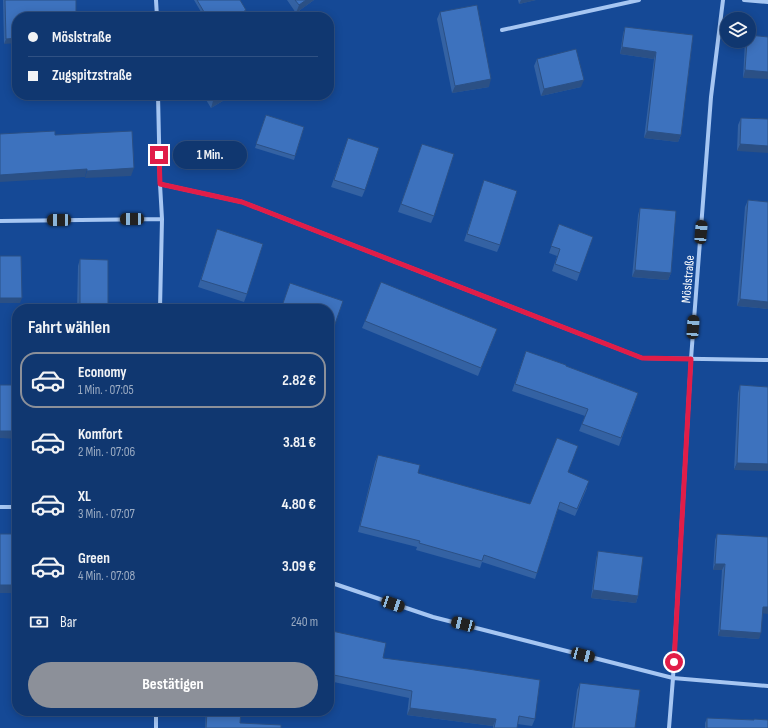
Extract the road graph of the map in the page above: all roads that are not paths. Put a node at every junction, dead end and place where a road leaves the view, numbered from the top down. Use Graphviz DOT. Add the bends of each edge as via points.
graph roads {
  1 [pos="156,0"];
  2 [pos="638,0"];
  3 [pos="723,0"];
  4 [pos="744,0"];
  5 [pos="768,2"];
  6 [pos="156,12"];
  7 [pos="502,30"];
  8 [pos="158,100"];
  9 [pos="160,184"];
  10 [pos="162,219"];
  11 [pos="0,221"];
  12 [pos="160,304"];
  13 [pos="691,359"];
  14 [pos="768,360"];
  15 [pos="0,507"];
  16 [pos="12,507"];
  17 [pos="334,584"];
  18 [pos="673,678"];
  19 [pos="768,686"];
  20 [pos="156,716"];
  21 [pos="156,728"];
  22 [pos="669,728"];
  1 -- 6 [label="street"];
  2 -- 7 [label="street"];
  3 -- 13 [label="street, Möslstraße" via="712,97"];
  4 -- 5 [label="street"];
  8 -- 9 [label="street"];
  9 -- 10 [label="street"];
  9 -- 13 [label="street" via="242,202 642,358"];
  10 -- 11 [label="street"];
  10 -- 12 [label="street"];
  13 -- 14 [label="street"];
  13 -- 18 [label="street, Möslstraße"];
  15 -- 16 [label="street"];
  17 -- 18 [label="street" via="433,617"];
  18 -- 19 [label="street"];
  18 -- 22 [label="street, Möslstraße"];
  20 -- 21 [label="street"];
}
